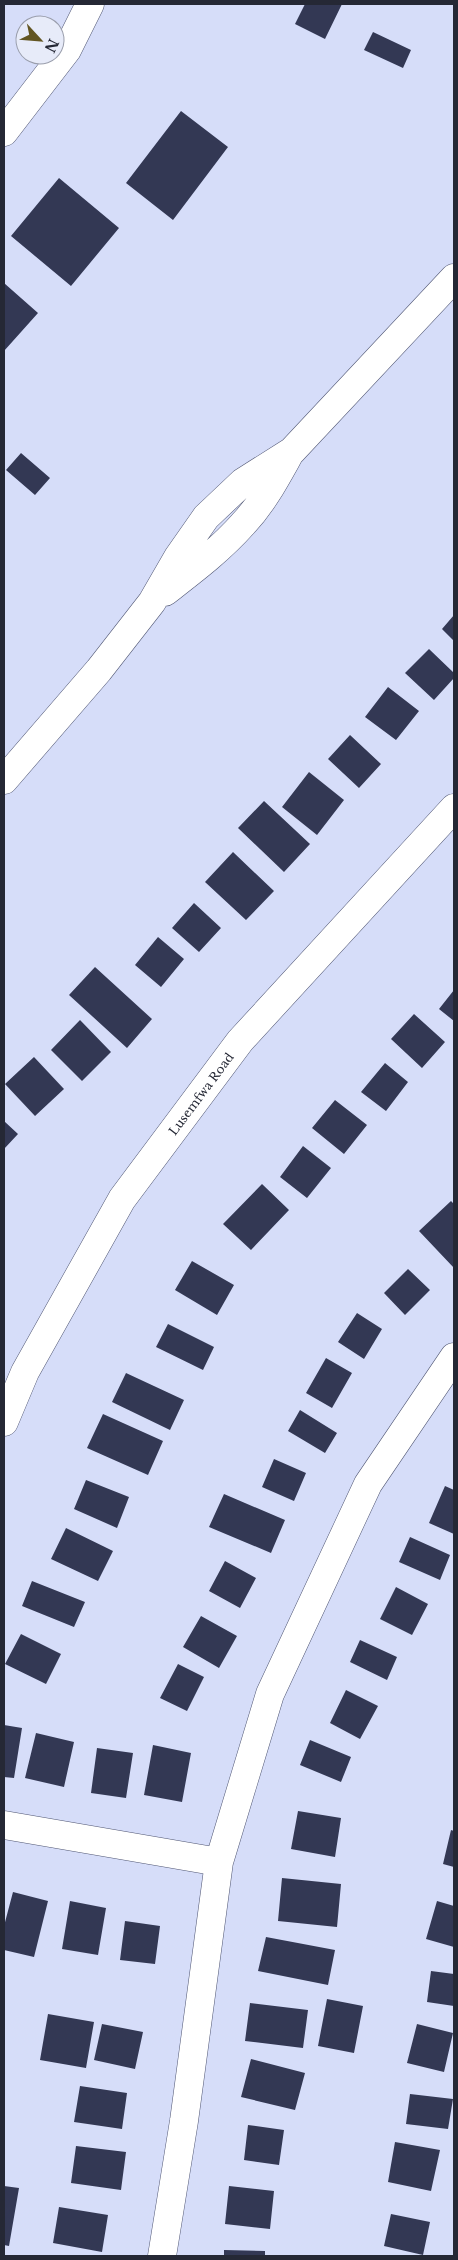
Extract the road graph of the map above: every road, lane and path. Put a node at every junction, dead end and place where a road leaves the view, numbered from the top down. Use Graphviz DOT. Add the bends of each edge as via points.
graph roads {
  1 [pos="90,4"];
  2 [pos="4,132"];
  3 [pos="454,278"];
  4 [pos="4,780"];
  5 [pos="454,808"];
  6 [pos="454,1357"];
  7 [pos="4,1422"];
  8 [pos="4,1824"];
  9 [pos="219,1862"];
  10 [pos="162,2256"];
  1 -- 2 [label="street" via="67,50"];
  3 -- 4 [label="street" via="292,451 243,482 206,517 152,602"];
  5 -- 7 [label="street, Lusemfwa Road" via="240,1041 122,1199 25,1372"];
  6 -- 9 [label="street" via="368,1484 316,1592 270,1694"];
  8 -- 9 [label="street"];
  9 -- 10 [label="street"];
}
